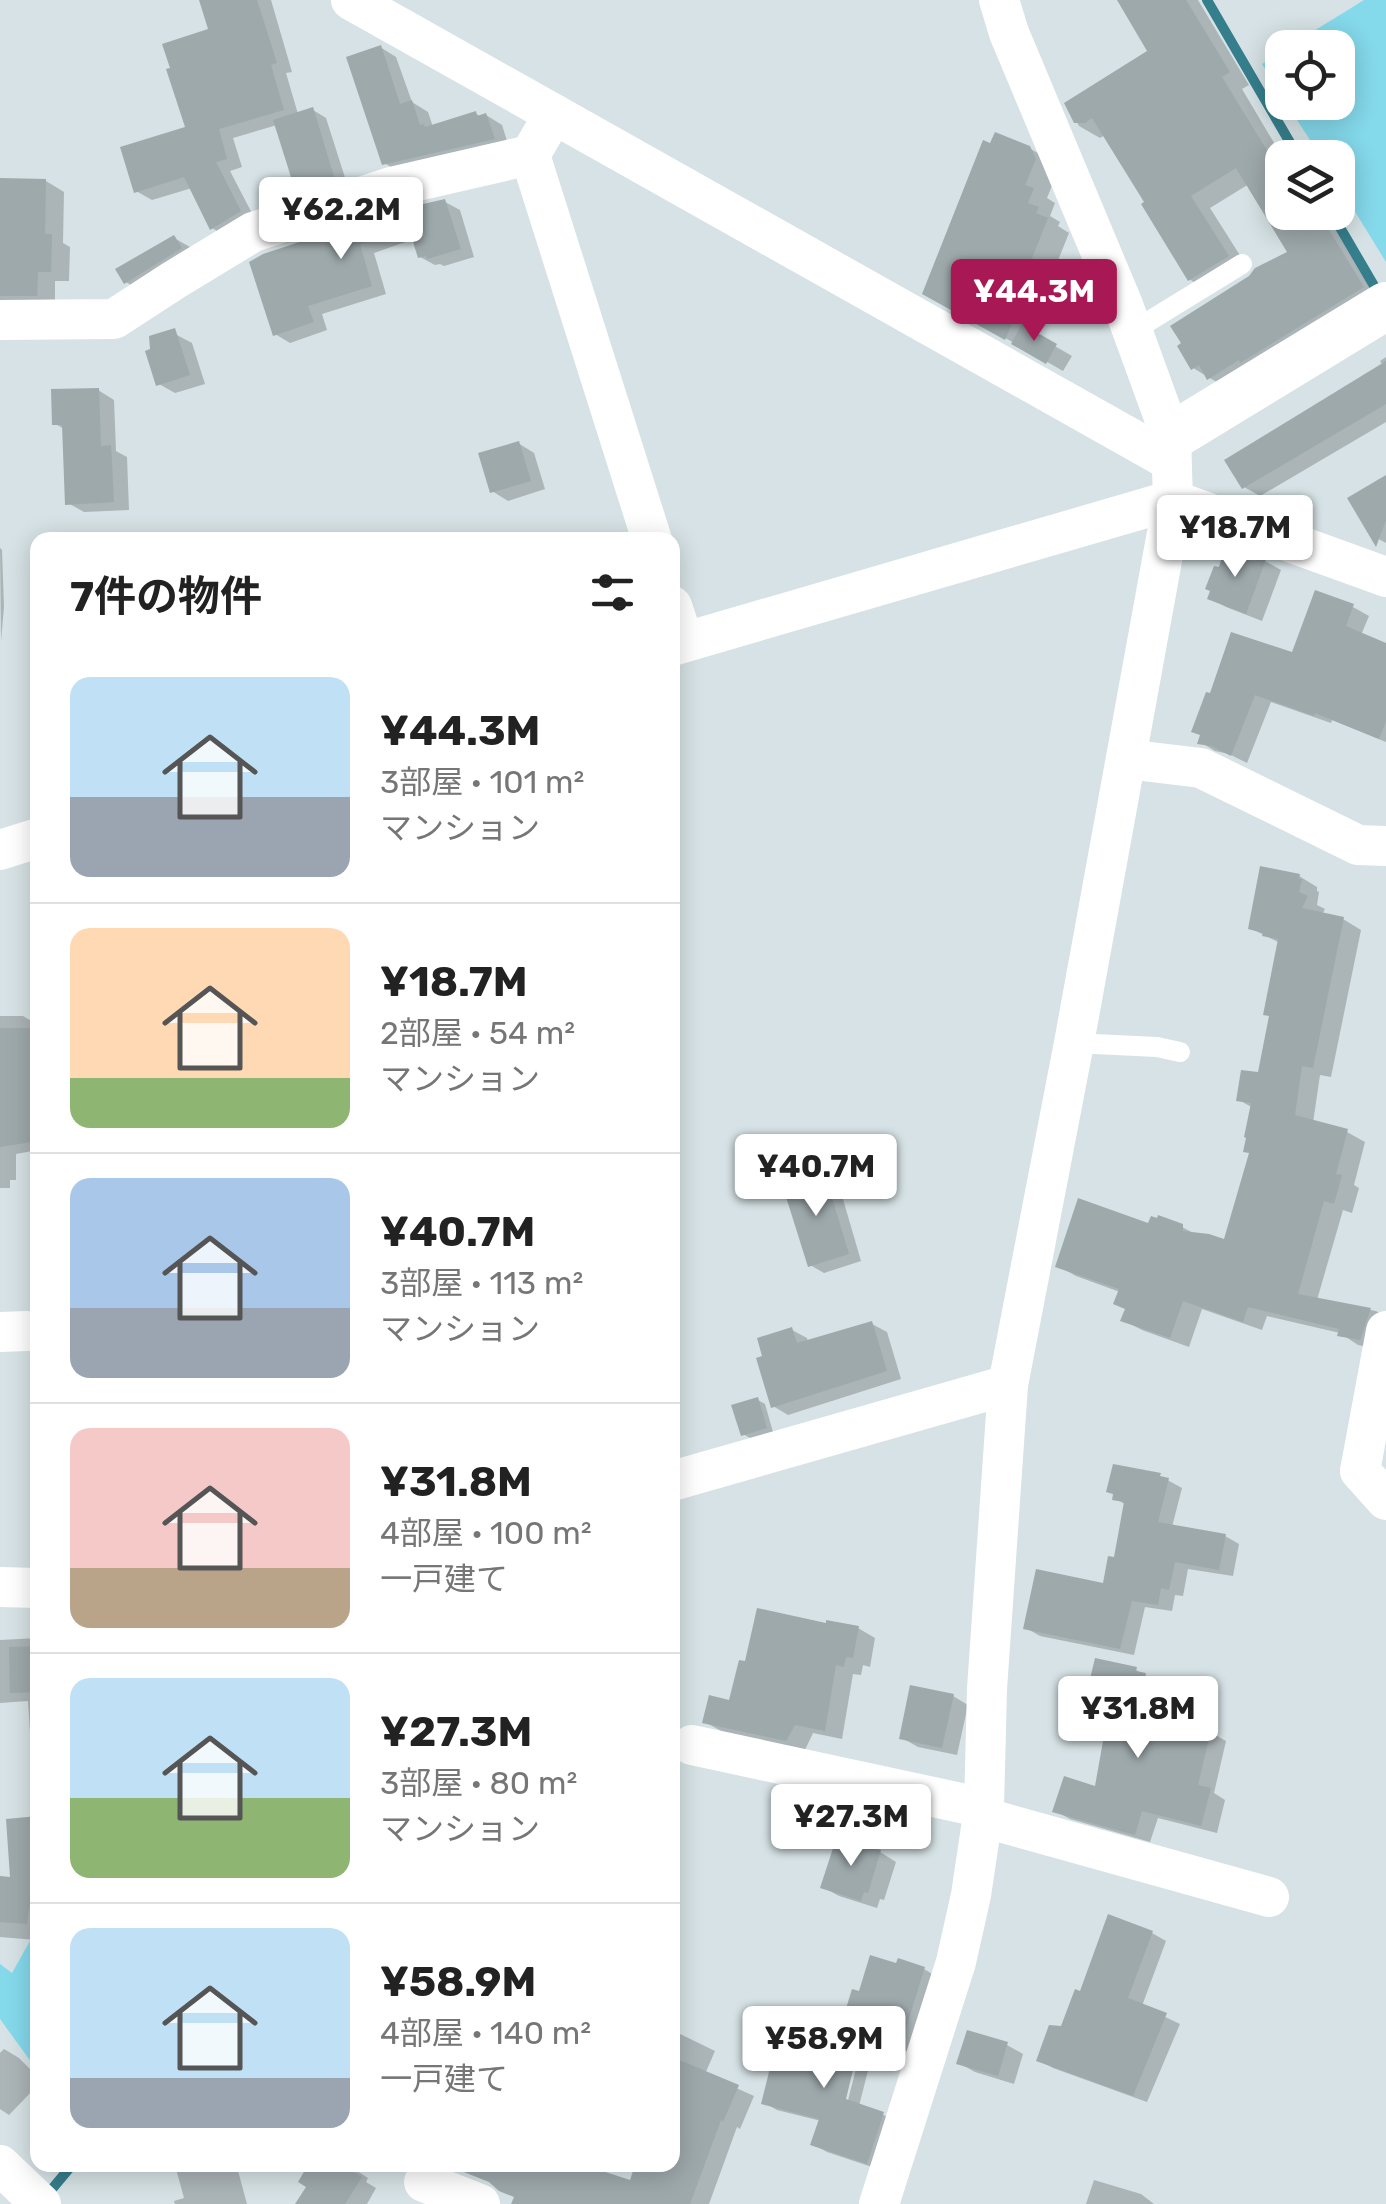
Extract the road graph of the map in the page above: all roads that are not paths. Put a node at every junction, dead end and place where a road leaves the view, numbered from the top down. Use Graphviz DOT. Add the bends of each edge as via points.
graph roads {
  1 [pos="352,0"];
  2 [pos="999,0"];
  3 [pos="554,114"];
  4 [pos="530,155"];
  5 [pos="1242,264"];
  6 [pos="1386,306"];
  7 [pos="0,320"];
  8 [pos="1133,330"];
  9 [pos="1172,466"];
  10 [pos="649,532"];
  11 [pos="1386,577"];
  12 [pos="680,630"];
  13 [pos="1126,759"];
  14 [pos="30,841"];
  15 [pos="1386,846"];
  16 [pos="0,850"];
  17 [pos="1074,1042"];
  18 [pos="1180,1052"];
  19 [pos="1386,1331"];
  20 [pos="1008,1385"];
  21 [pos="680,1479"];
  22 [pos="1386,1500"];
  23 [pos="0,1587"];
  24 [pos="30,1588"];
  25 [pos="692,1745"];
  26 [pos="983,1812"];
  27 [pos="1270,1897"];
  28 [pos="0,2165"];
  29 [pos="423,2184"];
  30 [pos="41,2204"];
  31 [pos="480,2204"];
  32 [pos="879,2204"];
  1 -- 3 [label="street"];
  2 -- 8 [label="street"];
  3 -- 4 [label="street"];
  3 -- 9 [label="street"];
  4 -- 7 [label="street" via="391,188 253,232 114,319"];
  4 -- 10 [label="street"];
  5 -- 8 [label="lane"];
  6 -- 9 [label="street"];
  8 -- 9 [label="street"];
  9 -- 11 [label="street"];
  9 -- 12 [label="street"];
  9 -- 13 [label="street"];
  13 -- 15 [label="street" via="1201,768 1358,845"];
  13 -- 17 [label="street"];
  14 -- 16 [label="street"];
  17 -- 18 [label="lane"];
  17 -- 20 [label="street"];
  19 -- 22 [label="street" via="1360,1472"];
  20 -- 21 [label="street"];
  20 -- 26 [label="street"];
  23 -- 24 [label="street"];
  25 -- 26 [label="street"];
  26 -- 27 [label="street"];
  26 -- 32 [label="street" via="956,1962"];
  28 -- 30 [label="street"];
  29 -- 31 [label="street"];
}
